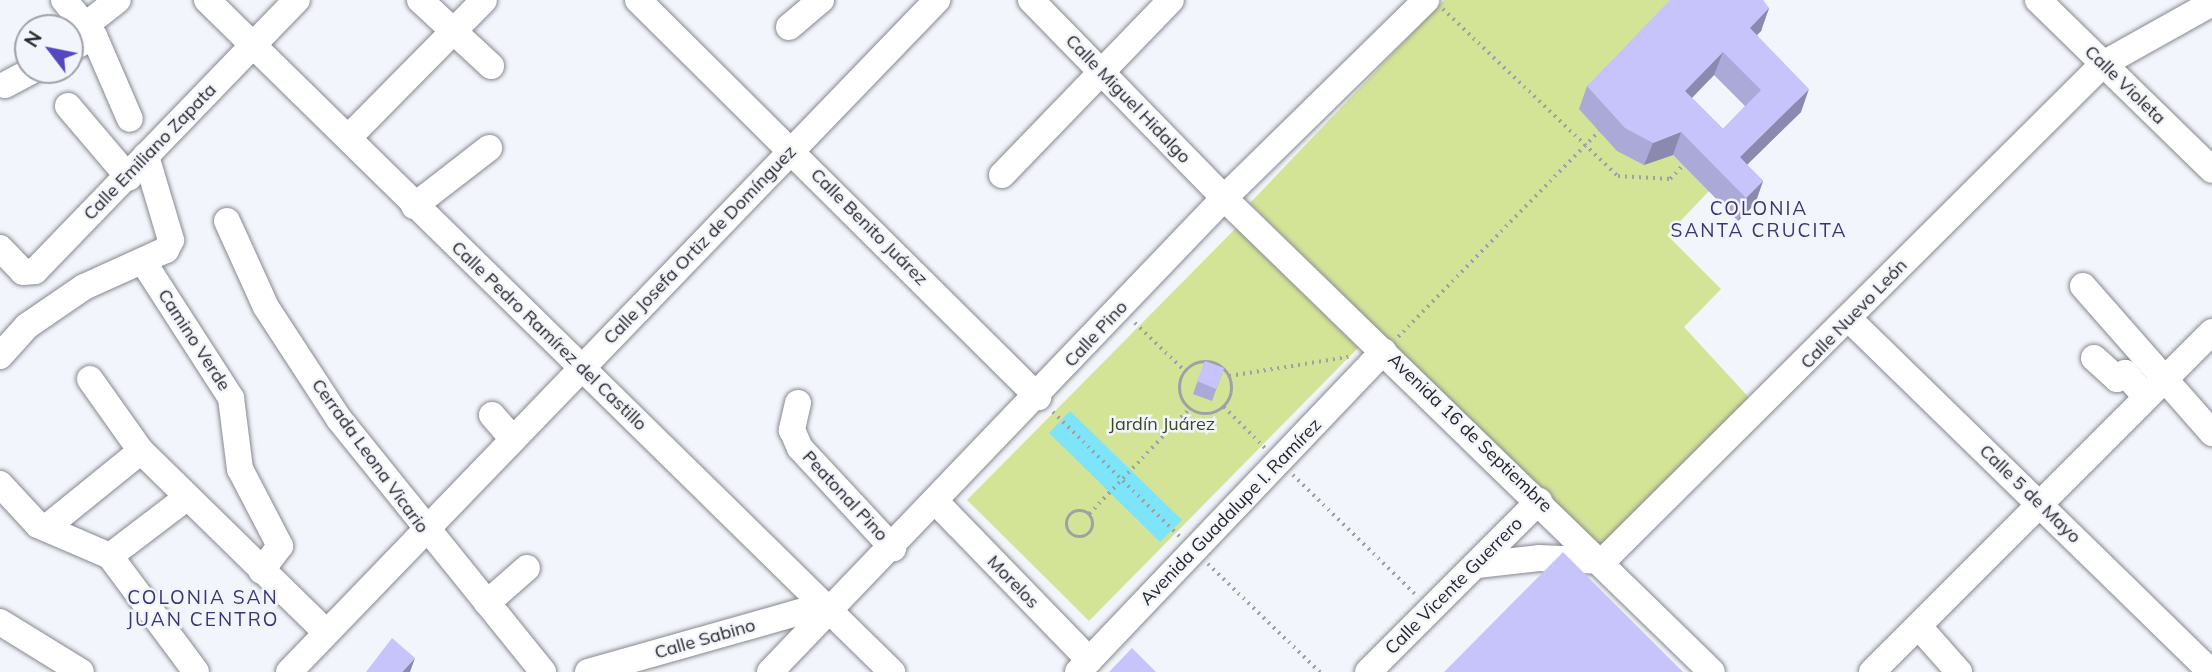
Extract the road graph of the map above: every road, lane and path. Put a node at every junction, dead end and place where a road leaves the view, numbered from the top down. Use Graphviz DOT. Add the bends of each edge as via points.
graph roads {
  1 [pos="64,0"];
  2 [pos="118,0"];
  3 [pos="297,0"];
  4 [pos="421,0"];
  5 [pos="484,0"];
  6 [pos="638,0"];
  7 [pos="821,0"];
  8 [pos="937,0"];
  9 [pos="1031,0"];
  10 [pos="1171,0"];
  11 [pos="1426,0"];
  12 [pos="1434,0"];
  13 [pos="2038,0"];
  14 [pos="211,1"];
  15 [pos="2212,4"];
  16 [pos="789,27"];
  17 [pos="90,30"];
  18 [pos="452,33"];
  19 [pos="84,36"];
  20 [pos="252,46"];
  21 [pos="2103,64"];
  22 [pos="491,66"];
  23 [pos="1103,71"];
  24 [pos="14,80"];
  25 [pos="5,85"];
  26 [pos="68,106"];
  27 [pos="130,119"];
  28 [pos="1600,130"];
  29 [pos="349,137"];
  30 [pos="1585,144"];
  31 [pos="489,148"];
  32 [pos="792,149"];
  33 [pos="146,156"];
  34 [pos="1683,165"];
  35 [pos="2212,170"];
  36 [pos="1002,175"];
  37 [pos="129,178"];
  38 [pos="1224,198"];
  39 [pos="414,206"];
  40 [pos="227,221"];
  41 [pos="0,248"];
  42 [pos="144,263"];
  43 [pos="2083,286"];
  44 [pos="1120,309"];
  45 [pos="1848,318"];
  46 [pos="2212,332"];
  47 [pos="1384,351"];
  48 [pos="0,356"];
  49 [pos="2094,358"];
  50 [pos="582,366"];
  51 [pos="1186,372"];
  52 [pos="1229,376"];
  53 [pos="90,379"];
  54 [pos="2155,389"];
  55 [pos="1038,397"];
  56 [pos="798,403"];
  57 [pos="1224,407"];
  58 [pos="1190,408"];
  59 [pos="492,415"];
  60 [pos="2212,433"];
  61 [pos="512,438"];
  62 [pos="141,451"];
  63 [pos="1279,461"];
  64 [pos="0,484"];
  65 [pos="186,498"];
  66 [pos="1539,500"];
  67 [pos="937,503"];
  68 [pos="2042,505"];
  69 [pos="1089,514"];
  70 [pos="47,527"];
  71 [pos="423,530"];
  72 [pos="893,548"];
  73 [pos="110,556"];
  74 [pos="1603,561"];
  75 [pos="1477,565"];
  76 [pos="527,568"];
  77 [pos="261,571"];
  78 [pos="487,603"];
  79 [pos="825,610"];
  80 [pos="1432,610"];
  81 [pos="0,622"];
  82 [pos="1920,628"];
  83 [pos="325,631"];
  84 [pos="1084,666"];
  85 [pos="2196,666"];
  86 [pos="81,672"];
  87 [pos="196,672"];
  88 [pos="289,672"];
  89 [pos="543,672"];
  90 [pos="588,672"];
  91 [pos="770,672"];
  92 [pos="892,672"];
  93 [pos="1368,672"];
  94 [pos="1712,672"];
  95 [pos="1872,672"];
  96 [pos="1959,672"];
  1 -- 17 [label="street"];
  2 -- 17 [label="street"];
  3 -- 20 [label="street, Calle Emiliano Zapata"];
  4 -- 18 [label="street"];
  5 -- 18 [label="street"];
  6 -- 32 [label="street, Calle Benito Juárez"];
  7 -- 16 [label="street"];
  8 -- 32 [label="street, Calle Josefa Ortiz de Domínguez"];
  9 -- 23 [label="street, Calle Miguel Hidalgo"];
  10 -- 23 [label="street"];
  11 -- 38 [label="street, Calle Pino"];
  12 -- 30 [label="path"];
  13 -- 21 [label="street, Calle Violeta"];
  14 -- 20 [label="street, Calle Pedro Ramírez del Castillo"];
  15 -- 21 [label="street, Calle Nuevo León"];
  17 -- 19 [label="street"];
  17 -- 27 [label="street"];
  18 -- 22 [label="street"];
  18 -- 29 [label="street"];
  20 -- 29 [label="street, Calle Pedro Ramírez del Castillo"];
  20 -- 33 [label="street, Calle Emiliano Zapata"];
  21 -- 35 [label="street, Calle Violeta"];
  21 -- 45 [label="street, Calle Nuevo León"];
  23 -- 36 [label="street"];
  23 -- 38 [label="street, Calle Miguel Hidalgo"];
  24 -- 25 [label="street"];
  26 -- 37 [label="street"];
  28 -- 30 [label="path"];
  29 -- 39 [label="street, Calle Pedro Ramírez del Castillo"];
  30 -- 34 [label="path" via="1618,176 1670,179"];
  30 -- 47 [label="path"];
  31 -- 39 [label="street"];
  32 -- 50 [label="street, Calle Josefa Ortiz de Domínguez"];
  32 -- 55 [label="street, Calle Benito Juárez"];
  33 -- 37 [label="street, Calle Emiliano Zapata"];
  33 -- 42 [label="street" via="171,240"];
  37 -- 41 [label="street, Calle Emiliano Zapata" via="36,271 23,272"];
  38 -- 44 [label="street, Calle Pino"];
  38 -- 47 [label="street, Avenida 16 de Septiembre"];
  39 -- 50 [label="street, Calle Pedro Ramírez del Castillo"];
  40 -- 71 [label="street, Cerrada Leona Vicario" via="266,307"];
  42 -- 48 [label="street" via="84,287 27,326"];
  42 -- 77 [label="street, Camino Verde" via="231,398 240,468 281,546"];
  43 -- 54 [label="street"];
  44 -- 51 [label="path"];
  44 -- 55 [label="street, Calle Pino"];
  45 -- 68 [label="street, Calle 5 de Mayo"];
  45 -- 74 [label="street, Calle Nuevo León"];
  46 -- 54 [label="street"];
  47 -- 52 [label="path"];
  47 -- 63 [label="street, Avenida Guadalupe I. Ramírez"];
  47 -- 66 [label="street, Avenida 16 de Septiembre"];
  49 -- 54 [label="street" via="2116,379 2125,373"];
  50 -- 61 [label="street, Calle Josefa Ortiz de Domínguez"];
  50 -- 79 [label="street, Calle Pedro Ramírez del Castillo"];
  51 -- 52 [label="path" via="1209,362"];
  51 -- 58 [label="path" via="1181,388"];
  52 -- 57 [label="path" via="1232,393"];
  53 -- 62 [label="street"];
  54 -- 60 [label="street"];
  54 -- 68 [label="street"];
  55 -- 67 [label="street, Calle Pino"];
  56 -- 72 [label="street, Peatonal Pino" via="792,430 800,448"];
  57 -- 58 [label="path" via="1208,414"];
  57 -- 63 [label="path"];
  58 -- 69 [label="path"];
  59 -- 61 [label="street"];
  61 -- 71 [label="street, Calle Josefa Ortiz de Domínguez"];
  62 -- 65 [label="street"];
  62 -- 70 [label="street"];
  63 -- 80 [label="path"];
  63 -- 84 [label="street, Avenida Guadalupe I. Ramírez"];
  64 -- 70 [label="street" via="29,519"];
  65 -- 73 [label="street"];
  65 -- 77 [label="street"];
  66 -- 74 [label="street, Avenida 16 de Septiembre"];
  66 -- 75 [label="street, Calle Vicente Guerrero"];
  67 -- 72 [label="street, Calle Pino"];
  67 -- 84 [label="street, Morelos"];
  68 -- 82 [label="street"];
  68 -- 85 [label="street, Calle 5 de Mayo"];
  69 -- 69 [label="path" via="1071,515 1072,534 1089,534"];
  70 -- 73 [label="street"];
  71 -- 78 [label="street, Cerrada Leona Vicario"];
  71 -- 83 [label="street, Calle Josefa Ortiz de Domínguez"];
  72 -- 79 [label="street, Calle Pino"];
  73 -- 87 [label="street"];
  74 -- 75 [label="street" via="1539,558"];
  74 -- 94 [label="street, Avenida 16 de Septiembre"];
  75 -- 80 [label="street, Calle Vicente Guerrero"];
  76 -- 78 [label="street"];
  77 -- 83 [label="street"];
  78 -- 89 [label="street, Cerrada Leona Vicario"];
  79 -- 90 [label="street, Calle Sabino"];
  79 -- 91 [label="street, Calle Pino"];
  79 -- 92 [label="street, Calle Pedro Ramírez del Castillo"];
  80 -- 93 [label="street, Calle Vicente Guerrero"];
  81 -- 86 [label="street"];
  82 -- 95 [label="street"];
  82 -- 96 [label="street"];
  83 -- 88 [label="street, Calle Josefa Ortiz de Domínguez"];
}
